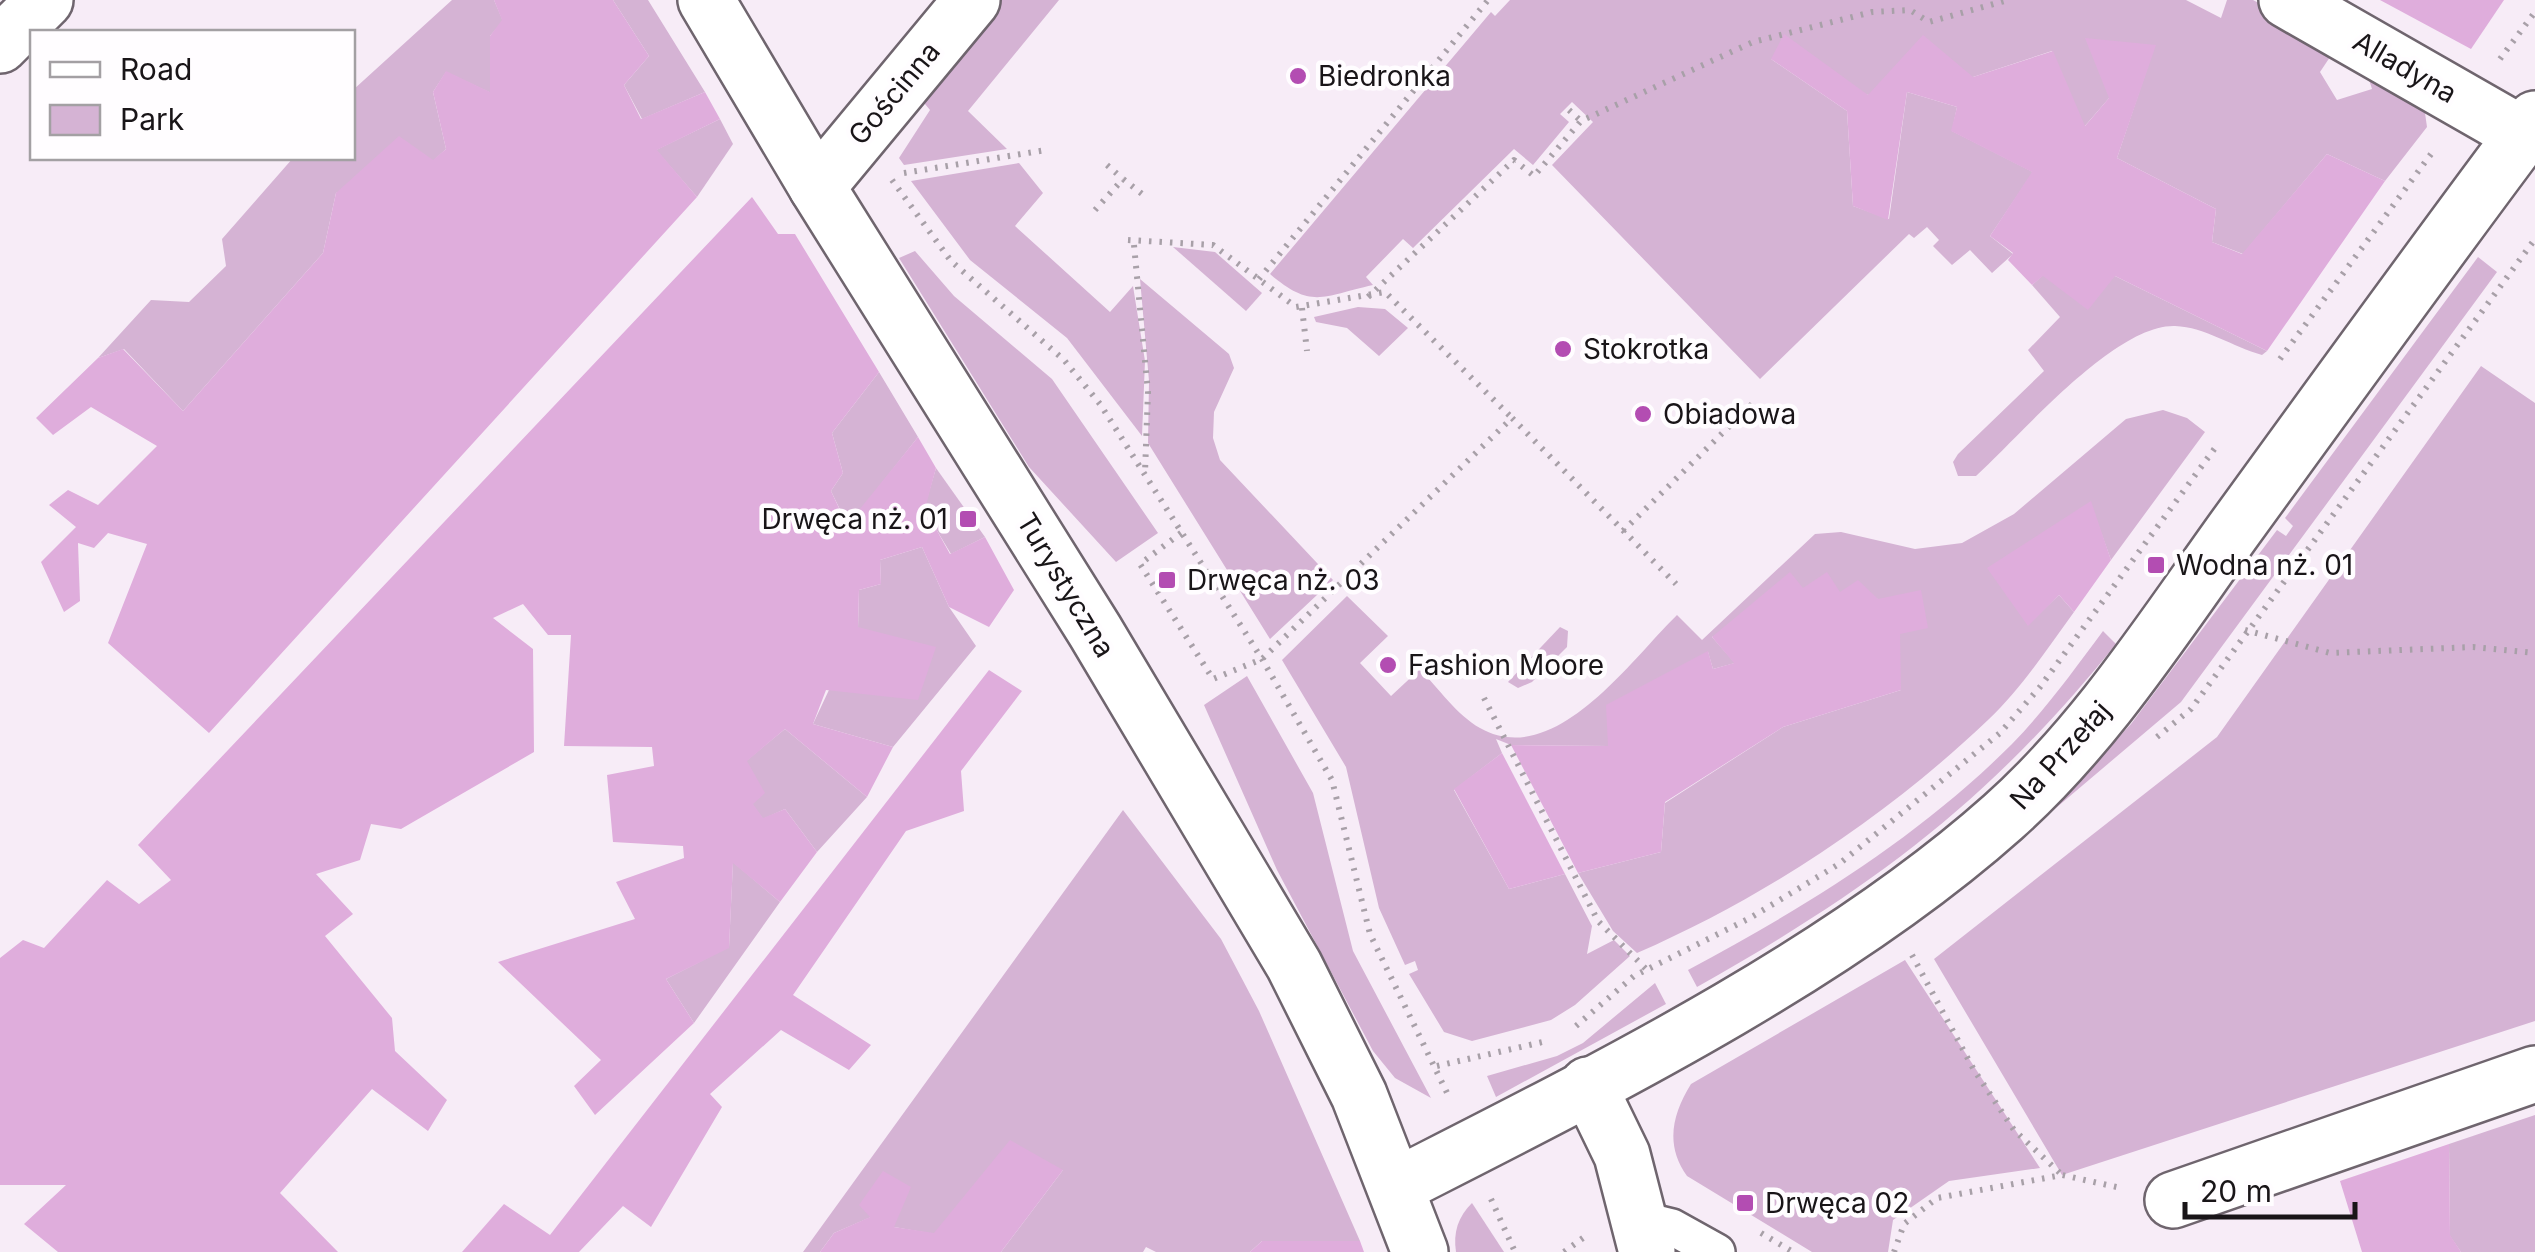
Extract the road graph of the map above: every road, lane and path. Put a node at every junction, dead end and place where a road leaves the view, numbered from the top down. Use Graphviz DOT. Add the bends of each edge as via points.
graph roads {
  1 [pos="45,0"];
  2 [pos="706,0"];
  3 [pos="972,0"];
  4 [pos="1488,0"];
  5 [pos="2008,0"];
  6 [pos="2287,0"];
  7 [pos="2535,12"];
  8 [pos="0,46"];
  9 [pos="2468,103"];
  10 [pos="1569,110"];
  11 [pos="1581,121"];
  12 [pos="2529,127"];
  13 [pos="1046,150"];
  14 [pos="1107,166"];
  15 [pos="1122,178"];
  16 [pos="816,187"];
  17 [pos="1146,196"];
  18 [pos="1095,210"];
  19 [pos="1259,279"];
  20 [pos="1368,297"];
  21 [pos="1302,308"];
  22 [pos="1306,351"];
  23 [pos="2280,359"];
  24 [pos="1752,404"];
  25 [pos="1512,418"];
  26 [pos="2215,448"];
  27 [pos="1145,473"];
  28 [pos="1623,530"];
  29 [pos="1181,534"];
  30 [pos="1676,584"];
  31 [pos="2245,630"];
  32 [pos="2535,653"];
  33 [pos="1262,658"];
  34 [pos="1484,698"];
  35 [pos="1905,944"];
  36 [pos="1646,969"];
  37 [pos="1573,1028"];
  38 [pos="1559,1035"];
  39 [pos="2535,1074"];
  40 [pos="1588,1085"];
  41 [pos="2062,1175"];
  42 [pos="1397,1186"];
  43 [pos="2173,1200"];
  44 [pos="1643,1235"];
  45 [pos="1420,1252"];
  46 [pos="1717,1252"];
  47 [pos="1894,1252"];
  1 -- 8 [label="street"];
  2 -- 16 [label="street, Turystyczna"];
  3 -- 16 [label="street, Gościnna"];
  4 -- 19 [label="path"];
  5 -- 11 [label="path" via="1929,22 1910,10 1872,12 1753,42"];
  6 -- 9 [label="street, Alladyna"];
  7 -- 9 [label="path"];
  9 -- 12 [label="street, Alladyna"];
  9 -- 23 [label="path"];
  10 -- 11 [label="path"];
  11 -- 20 [label="path" via="1534,176 1514,160"];
  12 -- 40 [label="street, Na Przełaj" via="2099,716 2006,814 1933,876 1842,937"];
  13 -- 27 [label="path" via="889,176 950,262 1064,360"];
  14 -- 15 [label="path"];
  15 -- 17 [label="path"];
  15 -- 18 [label="path"];
  16 -- 42 [label="street, Turystyczna" via="1075,599 1294,966"];
  19 -- 21 [label="path"];
  19 -- 27 [label="path" via="1214,244 1131,242 1148,392"];
  20 -- 21 [label="path"];
  20 -- 25 [label="path" via="1385,292"];
  21 -- 22 [label="path"];
  24 -- 28 [label="path"];
  25 -- 28 [label="path"];
  25 -- 33 [label="path"];
  26 -- 36 [label="path" via="2000,733 1838,864 1750,918"];
  27 -- 29 [label="path"];
  28 -- 30 [label="path"];
  29 -- 33 [label="path"];
  29 -- 33 [label="path" via="1140,564 1213,679"];
  31 -- 32 [label="path" via="2330,653 2473,647"];
  33 -- 38 [label="path" via="1332,780 1370,934 1436,1066"];
  34 -- 36 [label="path" via="1598,921"];
  35 -- 41 [label="path" via="2014,1130"];
  36 -- 37 [label="path"];
  39 -- 43 [label="street"];
  40 -- 42 [label="street, Na Przełaj"];
  40 -- 44 [label="street" via="1622,1154"];
  41 -- 43 [label="path"];
  41 -- 47 [label="path" via="1937,1198 1904,1224"];
  42 -- 45 [label="street, Turystyczna"];
  44 -- 46 [label="lane" via="1672,1227"];
}
